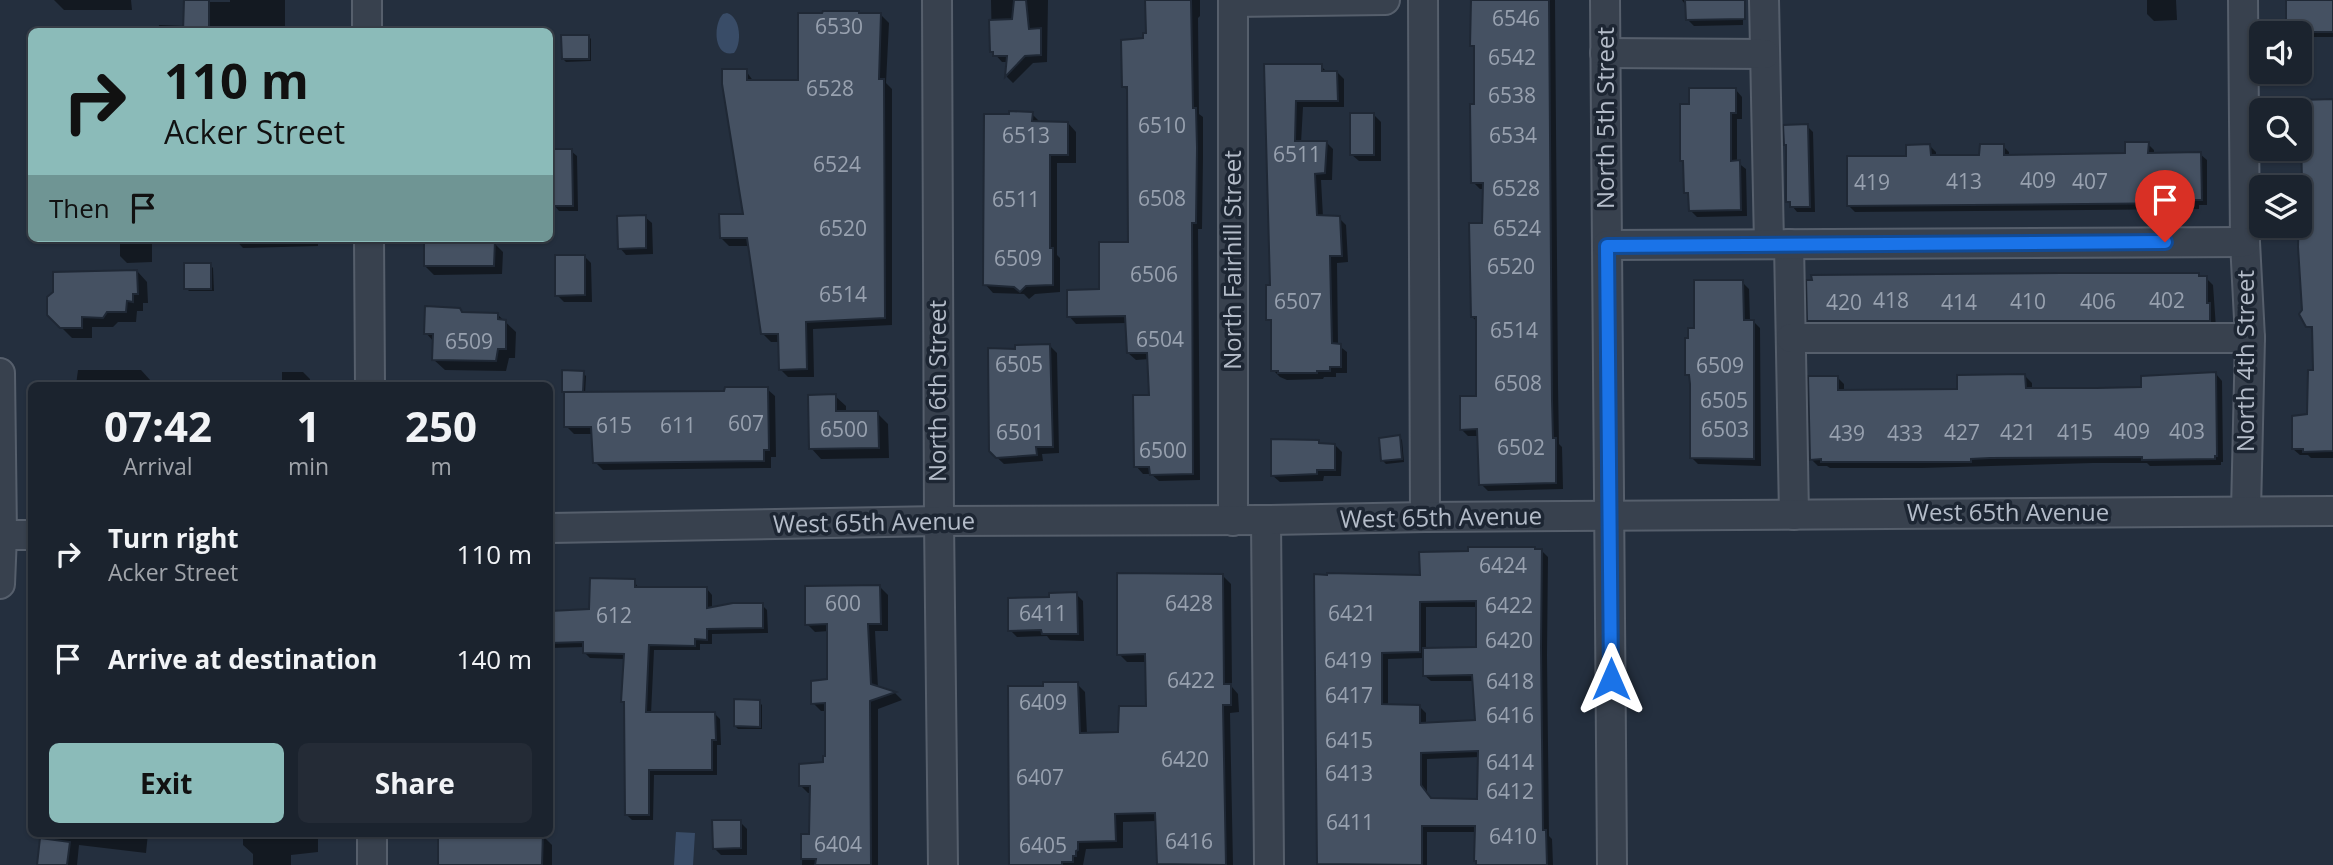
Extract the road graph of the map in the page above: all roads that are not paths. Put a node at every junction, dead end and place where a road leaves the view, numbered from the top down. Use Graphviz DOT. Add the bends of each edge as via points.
graph roads {
  1 [pos="367,0"];
  2 [pos="937,0"];
  3 [pos="1385,0"];
  4 [pos="1423,0"];
  5 [pos="1605,0"];
  6 [pos="1764,0"];
  7 [pos="2244,0"];
  8 [pos="1233,1"];
  9 [pos="367,28"];
  10 [pos="1605,53"];
  11 [pos="1765,54"];
  12 [pos="369,242"];
  13 [pos="2245,242"];
  14 [pos="1779,244"];
  15 [pos="1607,246"];
  16 [pos="1791,338"];
  17 [pos="2250,338"];
  18 [pos="0,373"];
  19 [pos="370,382"];
  20 [pos="2246,511"];
  21 [pos="2333,511"];
  22 [pos="1794,515"];
  23 [pos="1610,516"];
  24 [pos="1425,517"];
  25 [pos="1266,520"];
  26 [pos="939,521"];
  27 [pos="1233,521"];
  28 [pos="553,528"];
  29 [pos="1,535"];
  30 [pos="28,535"];
  31 [pos="0,584"];
  32 [pos="372,837"];
  33 [pos="372,865"];
  34 [pos="943,865"];
  35 [pos="1269,865"];
  36 [pos="1612,865"];
  1 -- 9 [label="street"];
  2 -- 26 [label="street, North 6th Street"];
  3 -- 8 [label="street"];
  4 -- 24 [label="street"];
  5 -- 10 [label="street, North 5th Street"];
  6 -- 11 [label="street"];
  7 -- 13 [label="street, North 4th Street"];
  8 -- 27 [label="street, North Fairhill Street"];
  10 -- 11 [label="street"];
  10 -- 15 [label="street, North 5th Street"];
  11 -- 14 [label="street"];
  12 -- 19 [label="street"];
  13 -- 14 [label="street"];
  13 -- 17 [label="street, North 4th Street"];
  14 -- 15 [label="street"];
  14 -- 16 [label="street"];
  15 -- 23 [label="street, North 5th Street"];
  16 -- 17 [label="street"];
  16 -- 22 [label="street"];
  17 -- 20 [label="street, North 4th Street"];
  18 -- 29 [label="street"];
  20 -- 21 [label="street, West 65th Avenue"];
  20 -- 22 [label="street, West 65th Avenue"];
  22 -- 23 [label="street, West 65th Avenue"];
  23 -- 24 [label="street, West 65th Avenue"];
  23 -- 36 [label="street, North 5th Street"];
  24 -- 25 [label="street, West 65th Avenue"];
  25 -- 27 [label="street, West 65th Avenue"];
  25 -- 35 [label="street"];
  26 -- 27 [label="street, West 65th Avenue"];
  26 -- 28 [label="street, West 65th Avenue"];
  26 -- 34 [label="street, North 6th Street"];
  29 -- 30 [label="street"];
  29 -- 31 [label="street"];
  32 -- 33 [label="street"];
}
